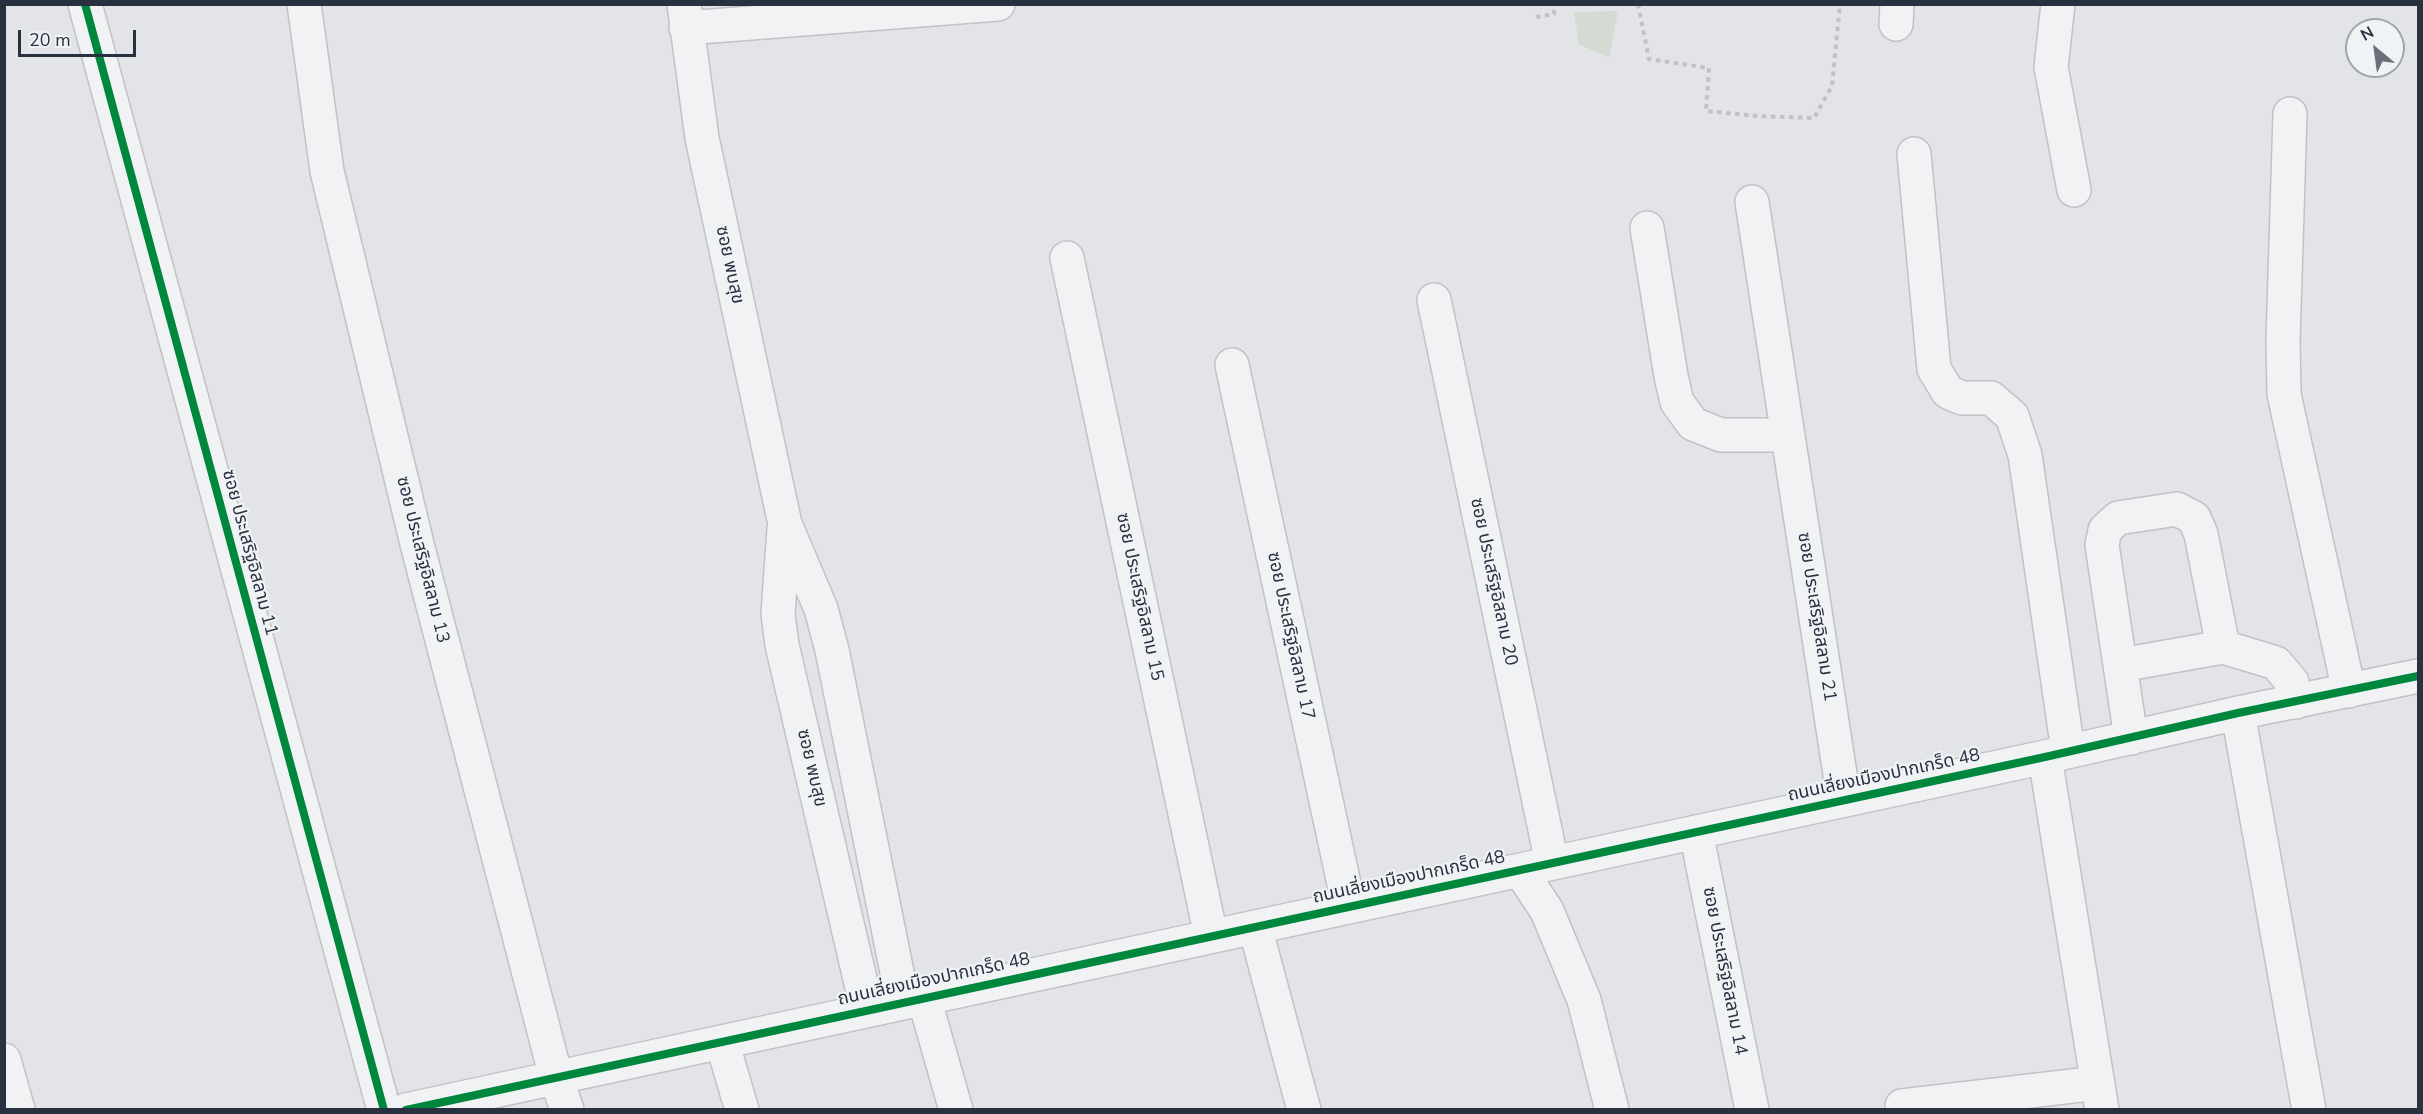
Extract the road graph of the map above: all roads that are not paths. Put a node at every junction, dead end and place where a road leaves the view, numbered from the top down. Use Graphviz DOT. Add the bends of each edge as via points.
graph roads {
  1 [pos="85,4"];
  2 [pos="304,4"];
  3 [pos="998,4"];
  4 [pos="2058,4"];
  5 [pos="685,16"];
  6 [pos="2290,114"];
  7 [pos="1914,154"];
  8 [pos="2074,190"];
  9 [pos="1752,202"];
  10 [pos="1647,228"];
  11 [pos="1067,258"];
  12 [pos="1434,300"];
  13 [pos="1232,365"];
  14 [pos="1788,435"];
  15 [pos="785,524"];
  16 [pos="2223,647"];
  17 [pos="2121,665"];
  18 [pos="2418,676"];
  19 [pos="2349,691"];
  20 [pos="2296,702"];
  21 [pos="2238,713"];
  22 [pos="2131,738"];
  23 [pos="2057,754"];
  24 [pos="1844,800"];
  25 [pos="1696,832"];
  26 [pos="1552,863"];
  27 [pos="1520,870"];
  28 [pos="1349,907"];
  29 [pos="1255,927"];
  30 [pos="1211,936"];
  31 [pos="914,1000"];
  32 [pos="867,1009"];
  33 [pos="722,1042"];
  34 [pos="4,1060"];
  35 [pos="556,1077"];
  36 [pos="2100,1096"];
  37 [pos="1902,1106"];
  38 [pos="18,1110"];
  39 [pos="384,1110"];
  40 [pos="406,1110"];
  41 [pos="567,1110"];
  42 [pos="742,1110"];
  43 [pos="956,1110"];
  44 [pos="1304,1110"];
  45 [pos="1612,1110"];
  46 [pos="1752,1110"];
  47 [pos="2309,1110"];
  1 -- 39 [label="street, ซอย ประเสริฐอิสลาม 11"];
  2 -- 35 [label="street, ซอย ประเสริฐอิสลาม 13" via="327,171 418,548"];
  3 -- 5 [label="street"];
  4 -- 8 [label="street" via="2051,67"];
  5 -- 15 [label="street, ซอย พบสุข" via="702,138"];
  6 -- 19 [label="street" via="2284,394"];
  7 -- 23 [label="street" via="1934,369 1948,392 1962,398 1991,398 2012,416 2025,455"];
  9 -- 14 [label="street, ซอย ประเสริฐอิสลาม 21"];
  10 -- 14 [label="street" via="1677,402 1693,424 1721,435"];
  11 -- 30 [label="street, ซอย ประเสริฐอิสลาม 15"];
  12 -- 26 [label="street, ซอย ประเสริฐอิสลาม 20"];
  13 -- 28 [label="street, ซอย ประเสริฐอิสลาม 17"];
  14 -- 24 [label="street, ซอย ประเสริฐอิสลาม 21"];
  15 -- 31 [label="street, ซอย พบสุข" via="820,609 832,651"];
  15 -- 32 [label="street, ซอย พบสุข" via="778,614 782,645"];
  16 -- 17 [label="street"];
  16 -- 17 [label="street" via="2201,534 2194,518 2178,509 2118,518 2105,530 2102,545"];
  16 -- 20 [label="street" via="2276,663 2292,682"];
  17 -- 22 [label="street"];
  18 -- 19 [label="street, ถนนเลี่ยงเมืองปากเกร็ด 48"];
  19 -- 20 [label="street, ถนนเลี่ยงเมืองปากเกร็ด 48"];
  20 -- 21 [label="street, ถนนเลี่ยงเมืองปากเกร็ด 48"];
  21 -- 22 [label="street, ถนนเลี่ยงเมืองปากเกร็ด 48"];
  21 -- 47 [label="street"];
  22 -- 23 [label="street, ถนนเลี่ยงเมืองปากเกร็ด 48"];
  23 -- 24 [label="street, ถนนเลี่ยงเมืองปากเกร็ด 48"];
  23 -- 36 [label="street"];
  24 -- 25 [label="street, ถนนเลี่ยงเมืองปากเกร็ด 48"];
  25 -- 26 [label="street, ถนนเลี่ยงเมืองปากเกร็ด 48"];
  25 -- 46 [label="street, ซอย ประเสริฐอิสลาม 14"];
  26 -- 27 [label="street, ถนนเลี่ยงเมืองปากเกร็ด 48"];
  27 -- 28 [label="street, ถนนเลี่ยงเมืองปากเกร็ด 48"];
  27 -- 45 [label="street" via="1547,911 1580,989"];
  28 -- 29 [label="street, ถนนเลี่ยงเมืองปากเกร็ด 48"];
  29 -- 30 [label="street, ถนนเลี่ยงเมืองปากเกร็ด 48"];
  29 -- 44 [label="street"];
  30 -- 31 [label="street, ถนนเลี่ยงเมืองปากเกร็ด 48"];
  31 -- 32 [label="street, ถนนเลี่ยงเมืองปากเกร็ด 48"];
  31 -- 43 [label="street, ซอย พบสุข"];
  32 -- 33 [label="street, ถนนเลี่ยงเมืองปากเกร็ด 48"];
  33 -- 35 [label="street, ถนนเลี่ยงเมืองปากเกร็ด 48"];
  33 -- 42 [label="street"];
  34 -- 38 [label="street"];
  35 -- 40 [label="street, ถนนเลี่ยงเมืองปากเกร็ด 48"];
  35 -- 41 [label="street, ซอย ประเสริฐอิสลาม 13"];
  36 -- 37 [label="street"];
}
